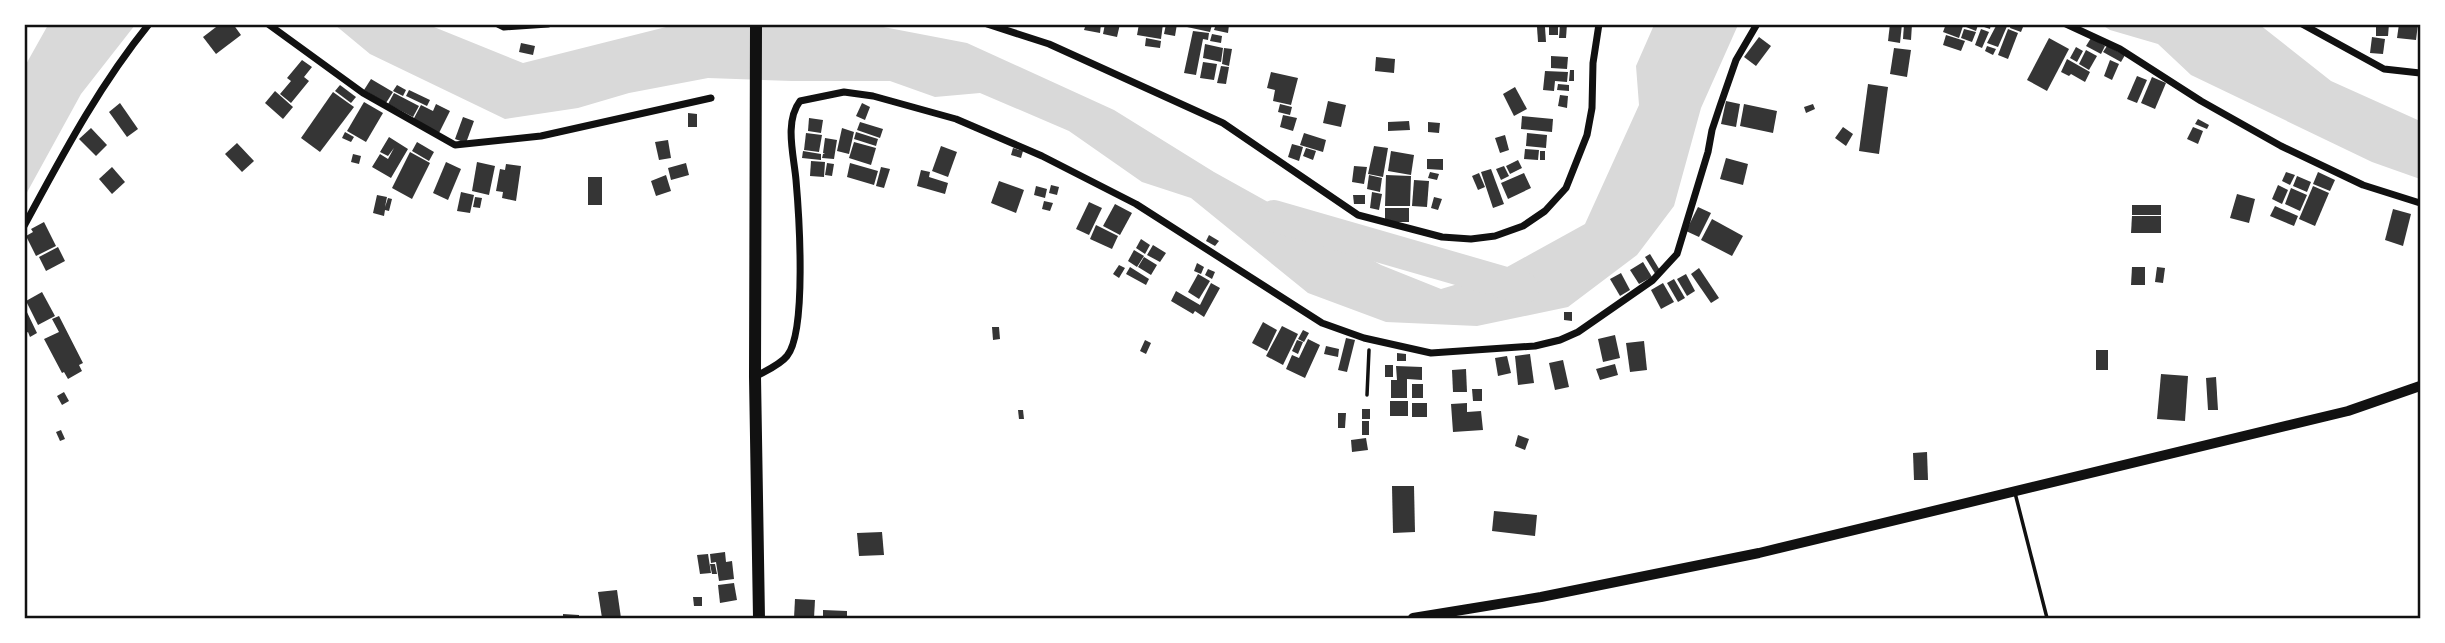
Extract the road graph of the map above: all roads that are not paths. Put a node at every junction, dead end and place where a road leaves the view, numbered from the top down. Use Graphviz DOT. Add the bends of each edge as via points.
graph roads {
  1 [pos="149,24"];
  2 [pos="268,24"];
  3 [pos="498,24"];
  4 [pos="548,24"];
  5 [pos="755,24"];
  6 [pos="987,24"];
  7 [pos="1599,24"];
  8 [pos="1757,24"];
  9 [pos="2066,24"];
  10 [pos="2302,24"];
  11 [pos="2420,73"];
  12 [pos="711,97"];
  13 [pos="2420,202"];
  14 [pos="24,226"];
  15 [pos="755,377"];
  16 [pos="2420,386"];
  17 [pos="2015,493"];
  18 [pos="759,618"];
  19 [pos="1413,618"];
  20 [pos="2047,618"];
  1 -- 14 [label="street" via="75,130"];
  2 -- 12 [label="street" via="363,93 455,145 541,135"];
  3 -- 4 [label="street"];
  5 -- 15 [label="highway"];
  6 -- 7 [label="street" via="1049,44 1223,123 1358,215 1441,237 1471,239 1523,226 1566,188 1587,135"];
  8 -- 15 [label="street" via="1736,60 1677,254 1653,280 1578,332 1535,346 1431,353 1364,338 1322,323 1136,204 956,119 844,92 800,102 793,110 792,127 797,332 786,358"];
  9 -- 13 [label="street" via="2120,49 2281,146 2363,185"];
  10 -- 11 [label="street" via="2384,69"];
  15 -- 18 [label="highway"];
  16 -- 17 [label="street" via="2348,411"];
  17 -- 19 [label="street" via="1759,553"];
  17 -- 20 [label="lane"];
}
